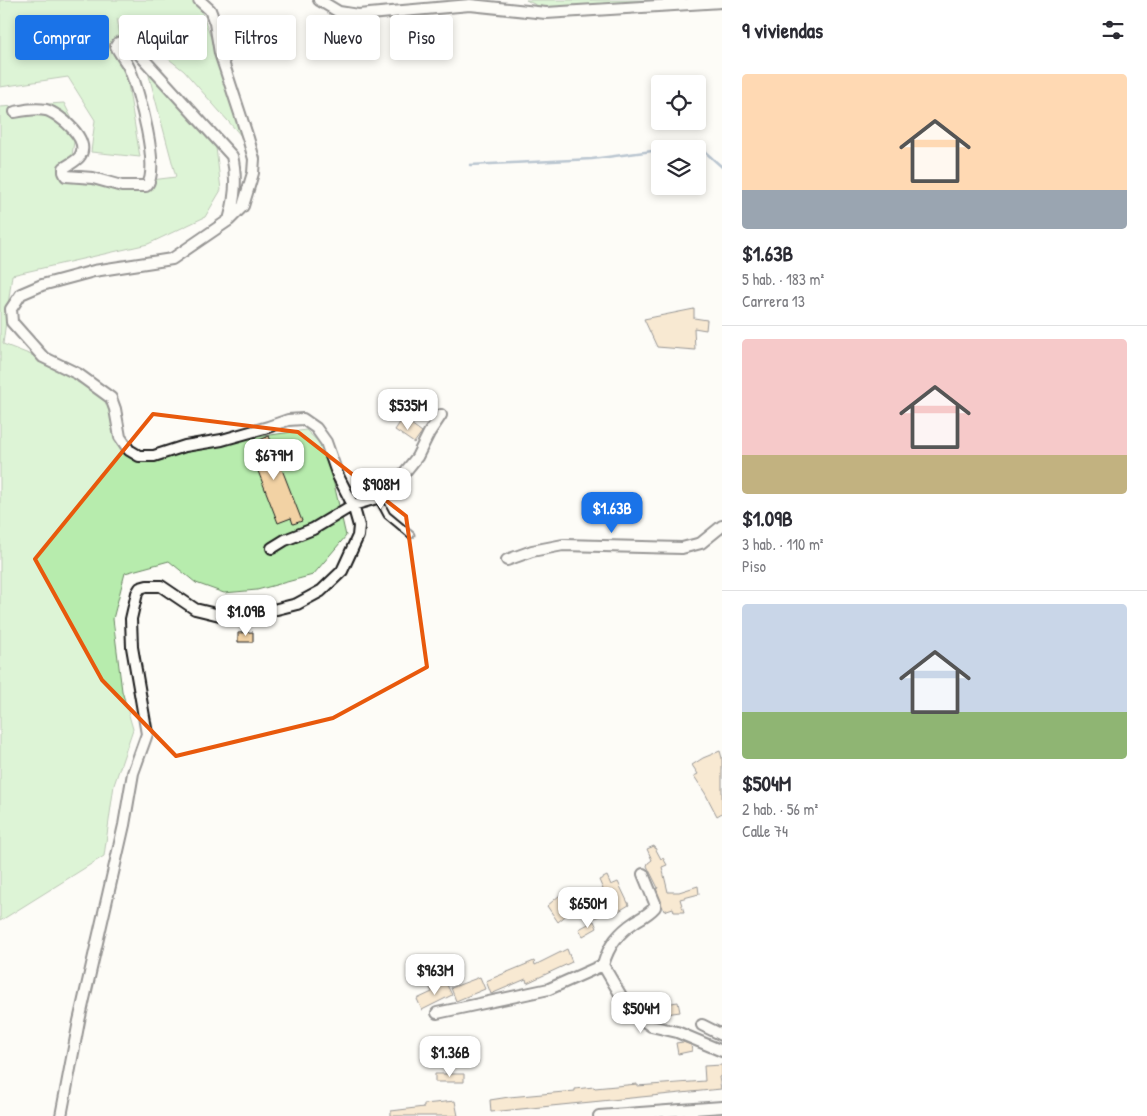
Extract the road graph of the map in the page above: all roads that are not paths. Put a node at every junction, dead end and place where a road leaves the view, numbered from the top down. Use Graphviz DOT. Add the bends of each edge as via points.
graph roads {
  1 [pos="199,0"];
  2 [pos="319,0"];
  3 [pos="722,2"];
  4 [pos="473,4"];
  5 [pos="14,112"];
  6 [pos="229,220"];
  7 [pos="441,414"];
  8 [pos="377,498"];
  9 [pos="353,505"];
  10 [pos="722,526"];
  11 [pos="411,535"];
  12 [pos="272,548"];
  13 [pos="507,560"];
  14 [pos="642,874"];
  15 [pos="603,965"];
  16 [pos="437,1014"];
  17 [pos="702,1025"];
  18 [pos="722,1035"];
  19 [pos="722,1052"];
  20 [pos="722,1107"];
  21 [pos="61,1116"];
  22 [pos="599,1116"];
  1 -- 6 [label="street" via="210,10 216,23 220,53 254,159 246,199"];
  2 -- 4 [label="street" via="339,12 358,15"];
  3 -- 4 [label="street" via="546,13"];
  5 -- 6 [label="street" via="47,111 57,115 74,131 81,141 82,151 77,160 64,168 66,176 93,178 122,186 146,186 153,169 148,135 130,69 116,48 119,42 129,43 232,156 235,170"];
  6 -- 9 [label="street" via="172,259 94,271 21,294 11,308 12,322 43,357 78,374 110,398 120,438 139,456 154,456 184,446 268,428 288,420 303,419 316,428 326,442"];
  7 -- 8 [label="street" via="412,463 397,482"];
  8 -- 9 [label="street"];
  8 -- 11 [label="lane" via="387,515"];
  9 -- 12 [label="street"];
  9 -- 21 [label="street" via="359,526 358,536 342,571 321,591 297,604 251,618 236,619 195,609 161,586 140,588 137,593 131,619 132,647 147,734 133,773"];
  10 -- 13 [label="street" via="701,542 682,548 563,546 532,551"];
  14 -- 15 [label="street" via="654,907 615,937"];
  15 -- 16 [label="street" via="549,989"];
  15 -- 19 [label="street" via="630,1011 651,1026 677,1032"];
  17 -- 18 [label="street"];
  20 -- 22 [label="street"];
}
